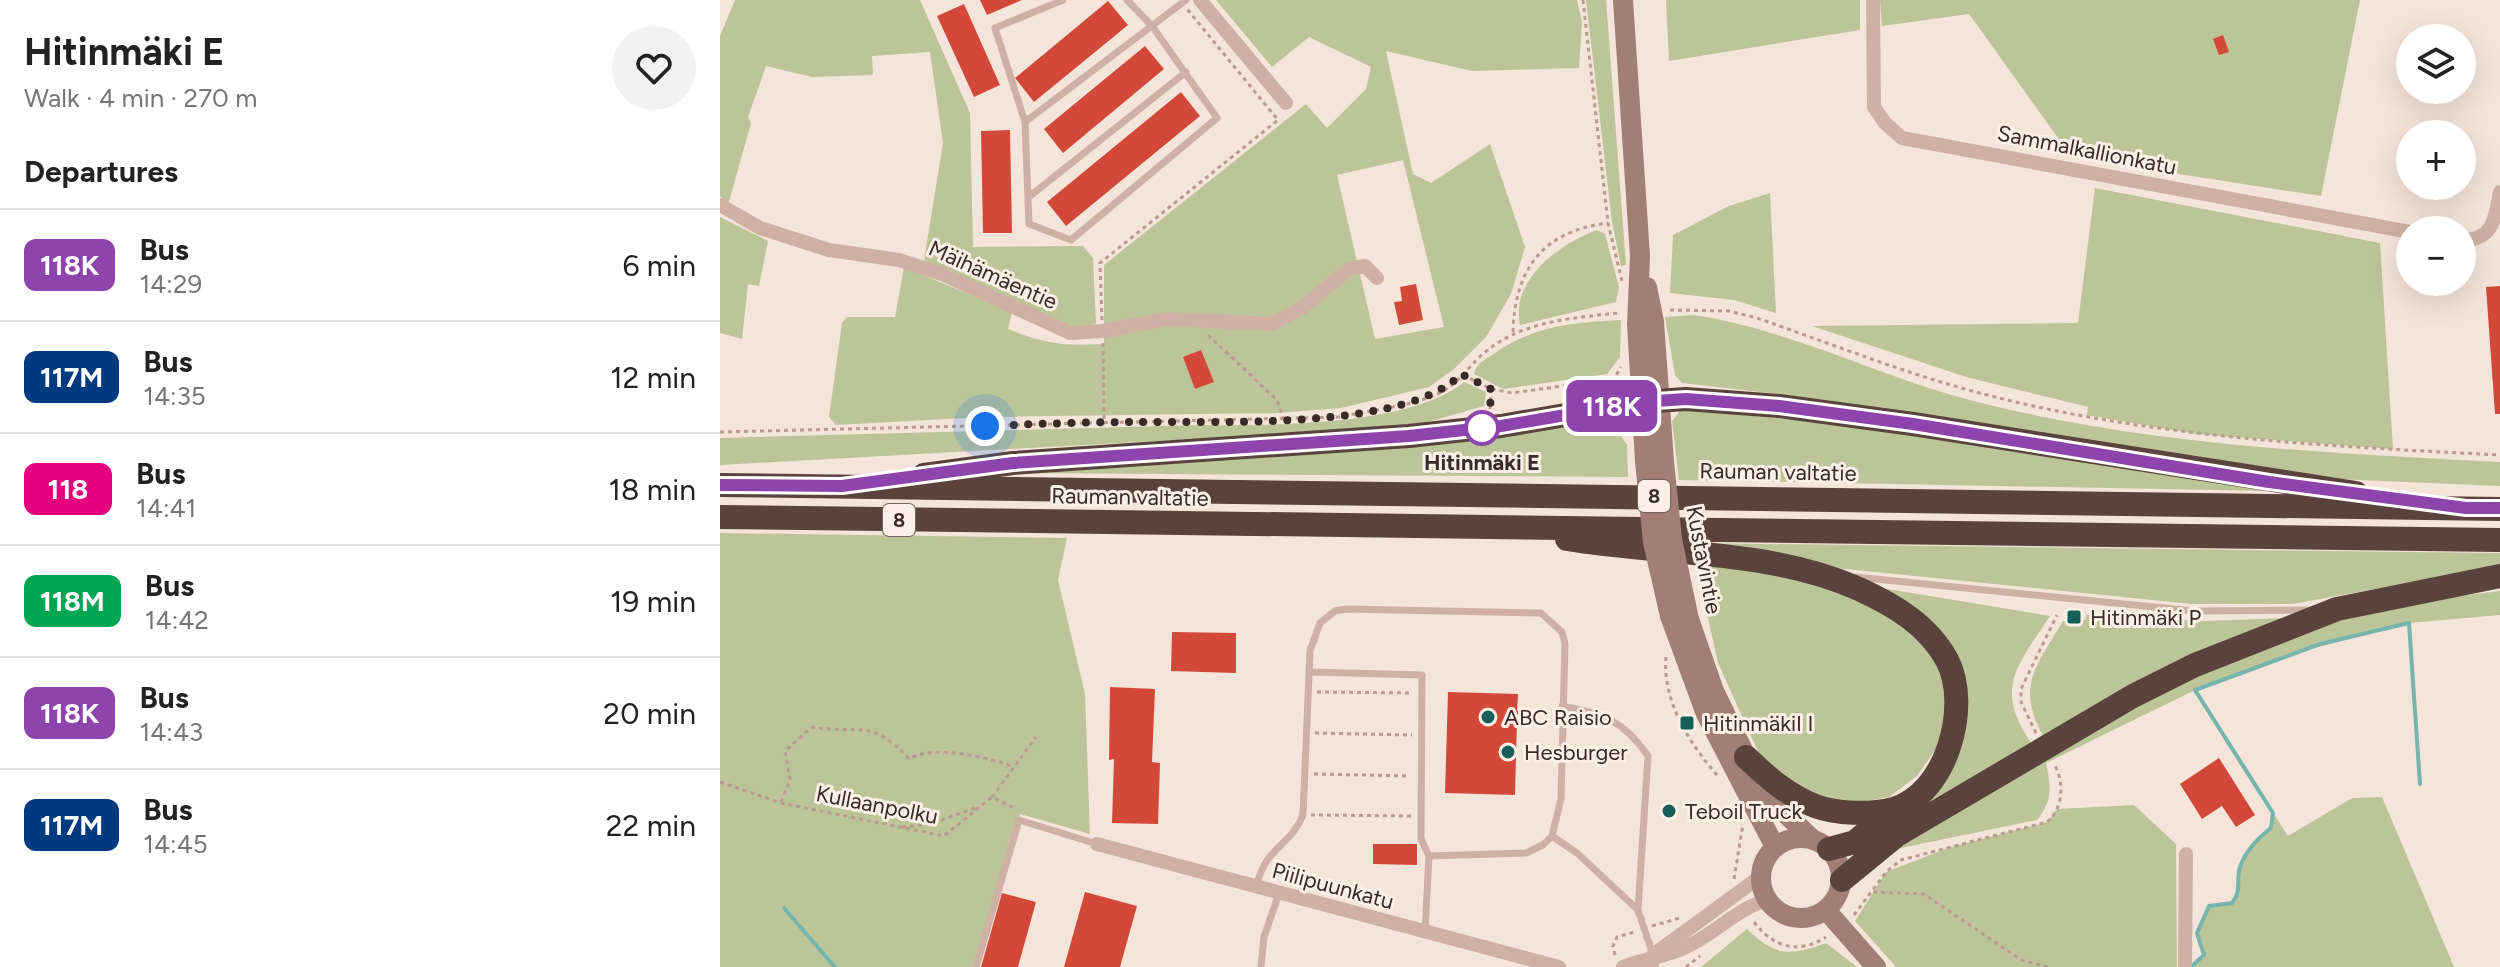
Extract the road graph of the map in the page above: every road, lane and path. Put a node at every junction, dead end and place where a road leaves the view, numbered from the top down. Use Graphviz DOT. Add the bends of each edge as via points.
graph roads {
  1 [pos="1063,0"];
  2 [pos="1127,0"];
  3 [pos="1200,0"];
  4 [pos="1583,0"];
  5 [pos="1623,0"];
  6 [pos="1873,0"];
  7 [pos="1184,2"];
  8 [pos="1152,26"];
  9 [pos="1186,72"];
  10 [pos="1286,103"];
  11 [pos="1025,122"];
  12 [pos="2500,192"];
  13 [pos="1030,196"];
  14 [pos="720,205"];
  15 [pos="1608,223"];
  16 [pos="2396,229"];
  17 [pos="2476,238"];
  18 [pos="1377,278"];
  19 [pos="1624,288"];
  20 [pos="1625,303"];
  21 [pos="1660,311"];
  22 [pos="1619,313"];
  23 [pos="1625,318"];
  24 [pos="1191,321"];
  25 [pos="1103,331"];
  26 [pos="1513,332"];
  27 [pos="1624,362"];
  28 [pos="1461,374"];
  29 [pos="1491,389"];
  30 [pos="1651,401"];
  31 [pos="1490,411"];
  32 [pos="1284,420"];
  33 [pos="1104,422"];
  34 [pos="720,432"];
  35 [pos="2500,455"];
  36 [pos="720,485"];
  37 [pos="842,486"];
  38 [pos="2466,508"];
  39 [pos="2500,509"];
  40 [pos="720,517"];
  41 [pos="1494,526"];
  42 [pos="2500,540"];
  43 [pos="1814,573"];
  44 [pos="2500,576"];
  45 [pos="2337,609"];
  46 [pos="2057,615"];
  47 [pos="1680,618"];
  48 [pos="1666,648"];
  49 [pos="1310,672"];
  50 [pos="1309,692"];
  51 [pos="1421,693"];
  52 [pos="1562,706"];
  53 [pos="1308,733"];
  54 [pos="1421,735"];
  55 [pos="2038,736"];
  56 [pos="1036,737"];
  57 [pos="1746,757"];
  58 [pos="2052,761"];
  59 [pos="1014,767"];
  60 [pos="1306,774"];
  61 [pos="1421,776"];
  62 [pos="1719,777"];
  63 [pos="720,782"];
  64 [pos="992,797"];
  65 [pos="781,803"];
  66 [pos="979,807"];
  67 [pos="1016,808"];
  68 [pos="1894,809"];
  69 [pos="1739,810"];
  70 [pos="1303,815"];
  71 [pos="1421,816"];
  72 [pos="901,827"];
  73 [pos="1552,836"];
  74 [pos="1097,844"];
  75 [pos="1820,844"];
  76 [pos="1775,847"];
  77 [pos="2186,854"];
  78 [pos="1429,856"];
  79 [pos="1761,876"];
  80 [pos="1842,880"];
  81 [pos="1733,886"];
  82 [pos="1256,887"];
  83 [pos="1873,892"];
  84 [pos="1279,893"];
  85 [pos="1767,900"];
  86 [pos="1746,908"];
  87 [pos="1638,910"];
  88 [pos="1826,910"];
  89 [pos="1683,917"];
  90 [pos="1841,927"];
  91 [pos="1646,928"];
  92 [pos="1425,933"];
  93 [pos="1652,961"];
  94 [pos="976,967"];
  95 [pos="1261,967"];
  96 [pos="1559,967"];
  97 [pos="1616,967"];
  98 [pos="1623,967"];
  99 [pos="1665,967"];
  100 [pos="1876,967"];
  101 [pos="2048,967"];
  102 [pos="2185,967"];
  1 -- 11 [label="lane" via="995,28"];
  2 -- 8 [label="lane"];
  3 -- 10 [label="street"];
  4 -- 15 [label="path"];
  5 -- 30 [label="main road, Kustavintie" via="1640,256 1637,324"];
  6 -- 16 [label="street, Sammalkallionkatu" via="1874,107 1902,138"];
  7 -- 8 [label="lane"];
  7 -- 25 [label="path" via="1278,120 1100,263"];
  8 -- 9 [label="lane"];
  8 -- 11 [label="lane"];
  9 -- 13 [label="lane"];
  9 -- 13 [label="lane" via="1217,118 1071,240 1029,224"];
  11 -- 13 [label="lane"];
  12 -- 17 [label="street" via="2490,230"];
  14 -- 25 [label="street, Mäihämäentie" via="760,228 829,250 899,260 942,274 1070,333"];
  15 -- 19 [label="path"];
  15 -- 26 [label="path" via="1570,232 1534,259 1516,295"];
  18 -- 24 [label="street, Mäihämäentie" via="1365,266 1349,269 1302,308 1271,324"];
  20 -- 23 [label="path"];
  21 -- 35 [label="path" via="1729,311 1976,392 2108,419 2255,441"];
  22 -- 26 [label="path"];
  24 -- 25 [label="street, Mäihämäentie" via="1167,319"];
  24 -- 32 [label="path" via="1254,375 1277,400"];
  25 -- 33 [label="path"];
  26 -- 28 [label="path"];
  27 -- 29 [label="path" via="1614,379 1512,393"];
  28 -- 29 [label="path"];
  28 -- 32 [label="path" via="1431,397 1340,417"];
  29 -- 31 [label="path"];
  30 -- 37 [label="highway" via="1457,431 1013,463"];
  30 -- 38 [label="highway" via="1779,406"];
  30 -- 47 [label="main road, Kustavintie, bridge" via="1655,462 1672,539"];
  32 -- 33 [label="path"];
  33 -- 34 [label="path"];
  36 -- 37 [label="highway, Rauman valtatie / 8"];
  37 -- 38 [label="highway, Rauman valtatie / 8"];
  38 -- 39 [label="highway, Rauman valtatie / 8"];
  40 -- 41 [label="highway, Rauman valtatie / 8"];
  41 -- 42 [label="highway, Rauman valtatie / 8"];
  41 -- 43 [label="highway"];
  43 -- 45 [label="lane" via="2194,611"];
  43 -- 68 [label="highway" via="1857,588 1921,626 1953,673 1958,706 1945,757 1922,789"];
  44 -- 45 [label="highway"];
  45 -- 80 [label="highway" via="2195,665 2133,696 1897,835"];
  46 -- 55 [label="path" via="2021,689 2021,702"];
  47 -- 57 [label="main road, Kustavintie"];
  47 -- 76 [label="main road, Kustavintie" via="1706,714"];
  48 -- 62 [label="path" via="1667,684 1689,739"];
  49 -- 50 [label="lane"];
  49 -- 51 [label="lane" via="1422,675"];
  49 -- 52 [label="lane" via="1314,633 1335,611 1528,611 1541,613 1562,632"];
  50 -- 51 [label="path"];
  50 -- 53 [label="lane"];
  51 -- 54 [label="lane"];
  52 -- 73 [label="lane" via="1561,799"];
  52 -- 87 [label="lane" via="1602,714 1648,756"];
  53 -- 54 [label="path"];
  53 -- 60 [label="lane"];
  54 -- 61 [label="lane"];
  56 -- 59 [label="path, Kullaanpolku"];
  57 -- 68 [label="highway" via="1782,789 1816,807 1838,812"];
  57 -- 75 [label="main road, Kustavintie" via="1764,793"];
  58 -- 83 [label="path" via="2061,785 2055,816 2047,822 1901,860"];
  59 -- 64 [label="path, Kullaanpolku"];
  59 -- 65 [label="path" via="976,753 918,754 909,759 877,731 812,727 785,751 790,780"];
  60 -- 61 [label="path"];
  60 -- 70 [label="lane"];
  61 -- 71 [label="lane"];
  63 -- 65 [label="path, Kullaanpolku"];
  64 -- 66 [label="path, Kullaanpolku"];
  64 -- 67 [label="path"];
  65 -- 72 [label="path, Kullaanpolku"];
  66 -- 72 [label="path" via="939,822"];
  66 -- 72 [label="path, Kullaanpolku" via="944,836"];
  68 -- 75 [label="highway" via="1855,842"];
  69 -- 81 [label="path" via="1743,840"];
  70 -- 71 [label="path"];
  70 -- 82 [label="lane" via="1297,830 1269,853"];
  71 -- 78 [label="lane" via="1421,839"];
  73 -- 78 [label="lane" via="1526,853"];
  73 -- 87 [label="lane"];
  74 -- 82 [label="street, Piilipuunkatu"];
  74 -- 94 [label="lane" via="1019,820"];
  75 -- 76 [label="main road" via="1786,840"];
  75 -- 80 [label="main road" via="1836,858"];
  76 -- 79 [label="main road"];
  77 -- 102 [label="street"];
  78 -- 92 [label="lane"];
  79 -- 81 [label="street"];
  79 -- 85 [label="main road"];
  80 -- 88 [label="main road"];
  81 -- 93 [label="street"];
  82 -- 84 [label="street, Piilipuunkatu"];
  83 -- 90 [label="path"];
  83 -- 101 [label="path" via="1924,894 2021,960"];
  84 -- 92 [label="street, Piilipuunkatu"];
  84 -- 95 [label="lane" via="1264,937"];
  85 -- 86 [label="street"];
  85 -- 88 [label="main road" via="1788,916 1814,916"];
  86 -- 90 [label="path" via="1765,937 1785,946 1806,946"];
  86 -- 93 [label="street" via="1681,950"];
  87 -- 91 [label="lane"];
  88 -- 90 [label="main road"];
  89 -- 91 [label="path"];
  90 -- 100 [label="main road"];
  91 -- 93 [label="lane"];
  91 -- 97 [label="path" via="1617,937"];
  92 -- 96 [label="street, Piilipuunkatu"];
  93 -- 98 [label="street"];
  93 -- 99 [label="street"];
}
